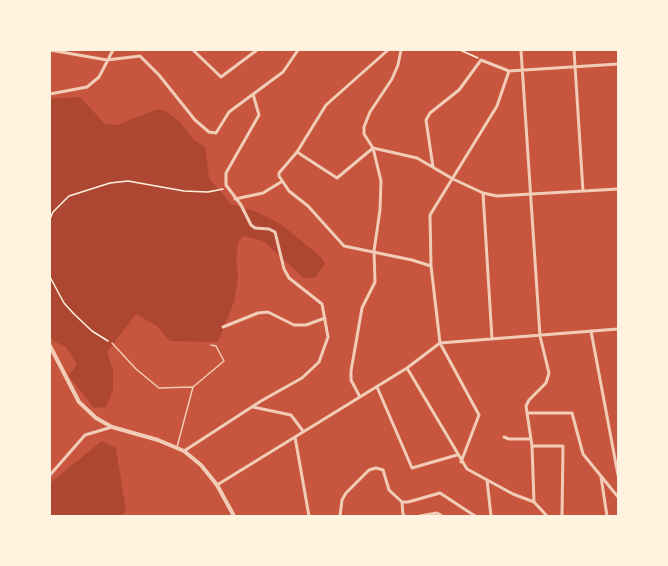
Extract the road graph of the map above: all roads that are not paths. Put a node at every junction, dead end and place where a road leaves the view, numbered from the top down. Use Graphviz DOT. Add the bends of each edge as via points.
graph roads {
  1 [pos="50,50"];
  2 [pos="113,50"];
  3 [pos="193,50"];
  4 [pos="257,50"];
  5 [pos="298,50"];
  6 [pos="388,50"];
  7 [pos="401,50"];
  8 [pos="521,50"];
  9 [pos="574,50"];
  10 [pos="250,51"];
  11 [pos="108,60"];
  12 [pos="618,64"];
  13 [pos="575,68"];
  14 [pos="509,71"];
  15 [pos="524,71"];
  16 [pos="50,94"];
  17 [pos="253,94"];
  18 [pos="373,148"];
  19 [pos="297,152"];
  20 [pos="432,167"];
  21 [pos="453,179"];
  22 [pos="281,182"];
  23 [pos="618,189"];
  24 [pos="583,191"];
  25 [pos="483,193"];
  26 [pos="530,194"];
  27 [pos="235,199"];
  28 [pos="374,251"];
  29 [pos="431,266"];
  30 [pos="326,318"];
  31 [pos="223,327"];
  32 [pos="618,329"];
  33 [pos="591,331"];
  34 [pos="540,336"];
  35 [pos="492,339"];
  36 [pos="112,343"];
  37 [pos="440,343"];
  38 [pos="211,345"];
  39 [pos="50,346"];
  40 [pos="407,368"];
  41 [pos="193,387"];
  42 [pos="377,387"];
  43 [pos="360,398"];
  44 [pos="253,407"];
  45 [pos="527,413"];
  46 [pos="112,427"];
  47 [pos="303,432"];
  48 [pos="296,437"];
  49 [pos="504,437"];
  50 [pos="531,439"];
  51 [pos="532,446"];
  52 [pos="177,448"];
  53 [pos="184,451"];
  54 [pos="457,455"];
  55 [pos="461,462"];
  56 [pos="618,473"];
  57 [pos="50,475"];
  58 [pos="601,475"];
  59 [pos="487,480"];
  60 [pos="217,485"];
  61 [pos="618,497"];
  62 [pos="402,502"];
  63 [pos="534,502"];
  64 [pos="466,510"];
  65 [pos="234,516"];
  66 [pos="309,516"];
  67 [pos="340,516"];
  68 [pos="405,516"];
  69 [pos="420,516"];
  70 [pos="442,516"];
  71 [pos="462,516"];
  72 [pos="475,516"];
  73 [pos="491,516"];
  74 [pos="547,516"];
  75 [pos="562,516"];
  76 [pos="607,516"];
  1 -- 11 [label="street"];
  2 -- 11 [label="street"];
  3 -- 10 [label="street" via="221,77"];
  4 -- 10 [label="street"];
  5 -- 17 [label="street" via="283,72"];
  6 -- 19 [label="street" via="326,105"];
  7 -- 18 [label="street" via="392,79 365,121 364,134"];
  8 -- 15 [label="street"];
  9 -- 13 [label="street"];
  11 -- 16 [label="street" via="87,87"];
  11 -- 17 [label="street" via="140,56 209,132 216,133 229,112"];
  12 -- 13 [label="street"];
  13 -- 15 [label="street"];
  13 -- 24 [label="street"];
  14 -- 15 [label="street"];
  14 -- 20 [label="street" via="481,60 459,90 430,113 426,120"];
  14 -- 21 [label="street" via="497,106"];
  15 -- 26 [label="street"];
  17 -- 27 [label="street" via="259,115 226,173 228,189"];
  18 -- 19 [label="street" via="337,178"];
  18 -- 20 [label="street" via="417,158"];
  18 -- 28 [label="street" via="381,181"];
  19 -- 22 [label="street" via="279,173"];
  20 -- 21 [label="street"];
  21 -- 25 [label="street"];
  21 -- 29 [label="street" via="430,215"];
  22 -- 27 [label="street" via="263,193"];
  22 -- 28 [label="street" via="344,246"];
  23 -- 24 [label="street"];
  24 -- 26 [label="street"];
  25 -- 26 [label="street"];
  25 -- 35 [label="street"];
  26 -- 34 [label="street"];
  27 -- 30 [label="street" via="255,228 275,232 289,278 322,304"];
  28 -- 29 [label="street"];
  28 -- 43 [label="street" via="375,282 362,308 351,372"];
  29 -- 37 [label="street"];
  30 -- 31 [label="street" via="294,325 268,312"];
  30 -- 44 [label="street" via="328,337 319,362 302,378"];
  32 -- 33 [label="street"];
  33 -- 34 [label="street"];
  33 -- 56 [label="street"];
  34 -- 35 [label="street"];
  34 -- 45 [label="street" via="549,373 546,383 529,400"];
  35 -- 37 [label="street"];
  36 -- 41 [label="lane" via="159,388"];
  37 -- 40 [label="street"];
  37 -- 55 [label="street" via="479,415"];
  38 -- 41 [label="lane" via="216,346 224,361"];
  39 -- 46 [label="street" via="79,402"];
  40 -- 42 [label="street"];
  40 -- 54 [label="street"];
  41 -- 52 [label="lane"];
  42 -- 43 [label="street"];
  42 -- 54 [label="street" via="412,468"];
  43 -- 47 [label="street"];
  44 -- 47 [label="street" via="291,415"];
  44 -- 53 [label="street"];
  45 -- 50 [label="street"];
  45 -- 58 [label="street" via="573,413 583,454"];
  46 -- 52 [label="street"];
  46 -- 57 [label="street" via="85,435"];
  47 -- 48 [label="street"];
  48 -- 60 [label="street"];
  48 -- 66 [label="street"];
  49 -- 50 [label="street"];
  50 -- 51 [label="street"];
  51 -- 63 [label="street"];
  51 -- 75 [label="street" via="563,446"];
  52 -- 53 [label="street"];
  53 -- 60 [label="street"];
  54 -- 55 [label="street"];
  55 -- 59 [label="street" via="467,470"];
  58 -- 61 [label="street"];
  58 -- 76 [label="street"];
  59 -- 63 [label="street"];
  59 -- 73 [label="street"];
  60 -- 65 [label="street"];
  62 -- 64 [label="street" via="440,493"];
  62 -- 67 [label="street" via="389,490 382,470 376,468 346,493"];
  62 -- 68 [label="street"];
  63 -- 74 [label="street"];
  64 -- 71 [label="street"];
  64 -- 72 [label="street"];
  69 -- 70 [label="street"];
}
